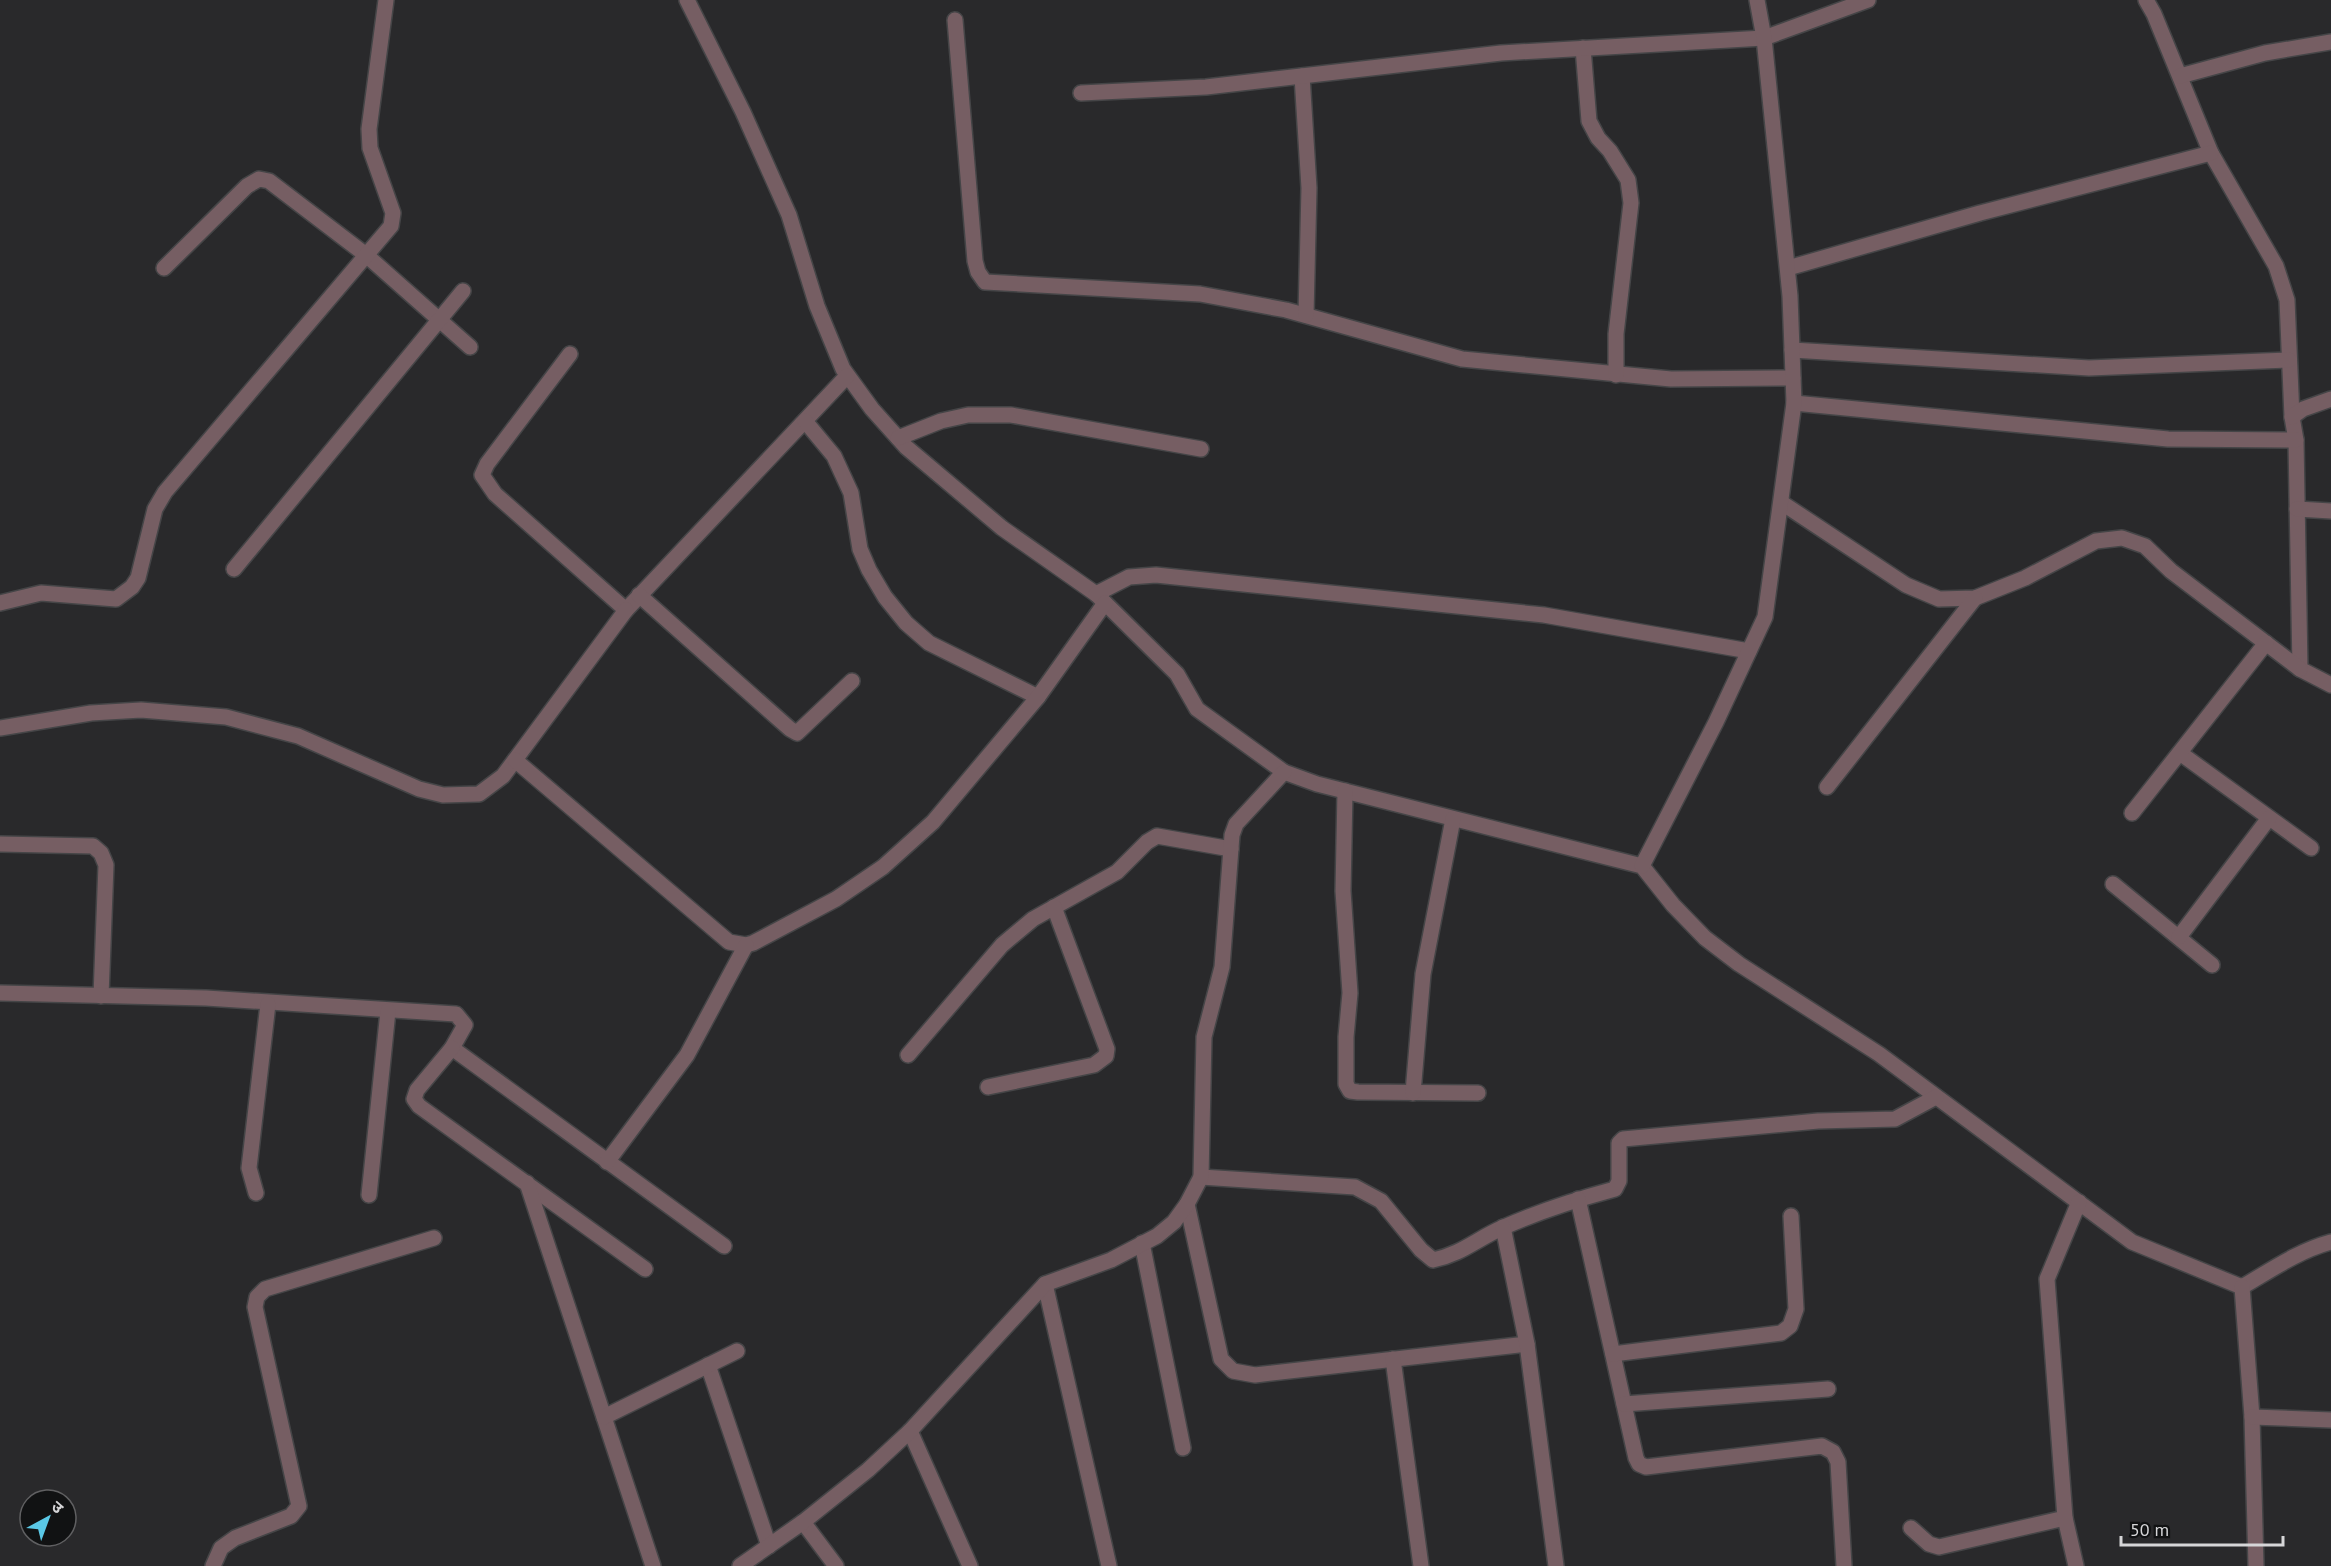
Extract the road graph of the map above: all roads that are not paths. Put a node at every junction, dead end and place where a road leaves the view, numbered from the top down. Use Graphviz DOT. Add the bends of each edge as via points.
graph roads {
  1 [pos="386,0"];
  2 [pos="687,0"];
  3 [pos="1757,0"];
  4 [pos="1868,0"];
  5 [pos="2146,0"];
  6 [pos="955,20"];
  7 [pos="1764,38"];
  8 [pos="2331,42"];
  9 [pos="1583,48"];
  10 [pos="1302,76"];
  11 [pos="2180,76"];
  12 [pos="1081,93"];
  13 [pos="2211,153"];
  14 [pos="366,255"];
  15 [pos="164,267"];
  16 [pos="1788,268"];
  17 [pos="463,291"];
  18 [pos="1306,315"];
  19 [pos="440,320"];
  20 [pos="470,347"];
  21 [pos="1792,350"];
  22 [pos="570,354"];
  23 [pos="2289,360"];
  24 [pos="1616,375"];
  25 [pos="847,376"];
  26 [pos="1793,378"];
  27 [pos="2331,399"];
  28 [pos="1794,403"];
  29 [pos="2292,417"];
  30 [pos="806,421"];
  31 [pos="898,438"];
  32 [pos="2296,440"];
  33 [pos="1201,449"];
  34 [pos="1782,503"];
  35 [pos="2297,509"];
  36 [pos="2331,511"];
  37 [pos="234,569"];
  38 [pos="639,595"];
  39 [pos="1975,598"];
  40 [pos="1101,599"];
  41 [pos="0,603"];
  42 [pos="626,610"];
  43 [pos="2265,643"];
  44 [pos="1749,651"];
  45 [pos="2300,669"];
  46 [pos="852,681"];
  47 [pos="2331,685"];
  48 [pos="1038,698"];
  49 [pos="0,728"];
  50 [pos="2180,753"];
  51 [pos="515,760"];
  52 [pos="1284,772"];
  53 [pos="1827,787"];
  54 [pos="1345,791"];
  55 [pos="2132,813"];
  56 [pos="2270,818"];
  57 [pos="1453,819"];
  58 [pos="0,844"];
  59 [pos="2311,848"];
  60 [pos="1231,849"];
  61 [pos="1642,866"];
  62 [pos="2113,884"];
  63 [pos="1054,907"];
  64 [pos="2179,937"];
  65 [pos="746,945"];
  66 [pos="2212,965"];
  67 [pos="0,993"];
  68 [pos="100,996"];
  69 [pos="268,1004"];
  70 [pos="388,1011"];
  71 [pos="452,1048"];
  72 [pos="908,1055"];
  73 [pos="988,1087"];
  74 [pos="1413,1093"];
  75 [pos="1478,1093"];
  76 [pos="1936,1097"];
  77 [pos="607,1162"];
  78 [pos="1201,1177"];
  79 [pos="526,1183"];
  80 [pos="256,1192"];
  81 [pos="369,1195"];
  82 [pos="1578,1199"];
  83 [pos="2079,1202"];
  84 [pos="1187,1204"];
  85 [pos="1791,1216"];
  86 [pos="1503,1227"];
  87 [pos="434,1238"];
  88 [pos="2331,1242"];
  89 [pos="1142,1243"];
  90 [pos="724,1246"];
  91 [pos="645,1269"];
  92 [pos="1045,1284"];
  93 [pos="2242,1287"];
  94 [pos="1527,1344"];
  95 [pos="737,1351"];
  96 [pos="1613,1354"];
  97 [pos="1393,1359"];
  98 [pos="708,1365"];
  99 [pos="1828,1389"];
  100 [pos="1624,1404"];
  101 [pos="604,1417"];
  102 [pos="2252,1417"];
  103 [pos="2331,1420"];
  104 [pos="910,1431"];
  105 [pos="1182,1448"];
  106 [pos="2065,1518"];
  107 [pos="803,1522"];
  108 [pos="1911,1528"];
  109 [pos="769,1546"];
  110 [pos="213,1566"];
  111 [pos="653,1566"];
  112 [pos="740,1566"];
  113 [pos="836,1566"];
  114 [pos="970,1566"];
  115 [pos="1109,1566"];
  116 [pos="1421,1566"];
  117 [pos="1555,1566"];
  118 [pos="1844,1566"];
  119 [pos="2076,1566"];
  120 [pos="2256,1566"];
  1 -- 14 [label="street" via="369,129 370,148 393,220"];
  2 -- 25 [label="street" via="789,215 817,306"];
  3 -- 7 [label="street"];
  4 -- 7 [label="street"];
  5 -- 11 [label="street"];
  6 -- 18 [label="street" via="975,261 985,282 1200,294"];
  7 -- 9 [label="street"];
  7 -- 16 [label="street"];
  8 -- 11 [label="street" via="2265,53"];
  9 -- 10 [label="street" via="1502,53"];
  9 -- 24 [label="street" via="1589,121 1628,180 1631,203 1616,334"];
  10 -- 12 [label="street" via="1206,87"];
  10 -- 18 [label="street" via="1309,188"];
  11 -- 13 [label="street"];
  13 -- 16 [label="street"];
  13 -- 23 [label="street" via="2276,266 2287,300"];
  14 -- 15 [label="street" via="269,181 259,179 247,186"];
  14 -- 19 [label="street"];
  14 -- 41 [label="street" via="165,492 155,509 138,578 132,587 116,598 40,592"];
  16 -- 21 [label="street"];
  17 -- 19 [label="street"];
  18 -- 24 [label="street" via="1462,359"];
  19 -- 20 [label="street"];
  19 -- 37 [label="street"];
  21 -- 23 [label="street" via="2089,368"];
  21 -- 26 [label="street"];
  22 -- 42 [label="street" via="482,475 495,494"];
  23 -- 29 [label="street"];
  24 -- 26 [label="street" via="1671,380"];
  25 -- 30 [label="street"];
  25 -- 31 [label="street"];
  26 -- 28 [label="street"];
  27 -- 29 [label="street"];
  28 -- 32 [label="street" via="2168,439"];
  28 -- 34 [label="street"];
  29 -- 32 [label="street"];
  30 -- 38 [label="street"];
  30 -- 48 [label="street" via="834,456 851,493 860,549 869,570 906,623 929,643"];
  31 -- 33 [label="street" via="968,415 1011,415"];
  31 -- 40 [label="street" via="1002,528"];
  32 -- 35 [label="street"];
  34 -- 39 [label="street" via="1906,585 1939,599"];
  34 -- 44 [label="street" via="1765,618"];
  35 -- 36 [label="street"];
  35 -- 45 [label="street"];
  38 -- 42 [label="street"];
  38 -- 46 [label="street" via="797,733"];
  39 -- 43 [label="street" via="2025,578 2096,541 2122,538 2145,546 2171,571"];
  39 -- 53 [label="street"];
  40 -- 44 [label="street" via="1129,578 1156,575 1544,615"];
  40 -- 48 [label="street"];
  40 -- 52 [label="street" via="1177,674 1197,710"];
  42 -- 51 [label="street"];
  43 -- 45 [label="street"];
  43 -- 50 [label="street"];
  44 -- 61 [label="street"];
  45 -- 47 [label="street"];
  48 -- 65 [label="street" via="933,822 883,867 836,899"];
  49 -- 51 [label="street" via="91,713 141,710 226,717 298,736 419,789 443,795 478,794 503,776"];
  50 -- 55 [label="street"];
  50 -- 56 [label="street"];
  51 -- 65 [label="street" via="729,942"];
  52 -- 54 [label="street"];
  52 -- 60 [label="street" via="1236,824"];
  54 -- 57 [label="street"];
  54 -- 74 [label="street" via="1343,891 1350,993 1346,1084 1350,1091"];
  56 -- 59 [label="street"];
  56 -- 64 [label="street"];
  57 -- 61 [label="street"];
  57 -- 74 [label="street" via="1423,974"];
  58 -- 68 [label="street" via="93,846 101,853 106,865"];
  60 -- 63 [label="street" via="1157,836 1117,872"];
  60 -- 78 [label="street" via="1222,967 1204,1037"];
  61 -- 76 [label="street" via="1705,938 1879,1054"];
  62 -- 64 [label="street"];
  63 -- 72 [label="street" via="1002,945"];
  63 -- 73 [label="street" via="1107,1049 1106,1056 1094,1065"];
  64 -- 66 [label="street"];
  65 -- 77 [label="street" via="687,1055"];
  67 -- 68 [label="street"];
  68 -- 69 [label="street" via="206,998"];
  69 -- 70 [label="street"];
  69 -- 80 [label="street" via="249,1168"];
  70 -- 71 [label="street" via="456,1014 465,1025"];
  70 -- 81 [label="street"];
  71 -- 77 [label="street"];
  71 -- 79 [label="street" via="414,1098 419,1106"];
  74 -- 75 [label="street"];
  76 -- 82 [label="street" via="1895,1119 1818,1121 1623,1139 1619,1143 1618,1186"];
  76 -- 83 [label="street"];
  77 -- 90 [label="street"];
  78 -- 84 [label="street"];
  78 -- 86 [label="street" via="1354,1187 1381,1201 1420,1250 1433,1260 1453,1256"];
  79 -- 91 [label="street"];
  79 -- 101 [label="street"];
  82 -- 86 [label="street"];
  82 -- 96 [label="street"];
  83 -- 93 [label="street" via="2132,1242"];
  83 -- 106 [label="street" via="2048,1279"];
  84 -- 89 [label="street" via="1157,1236"];
  84 -- 97 [label="street" via="1221,1359 1233,1371 1255,1375"];
  85 -- 96 [label="street" via="1796,1309 1790,1326 1781,1333"];
  86 -- 94 [label="street"];
  87 -- 110 [label="street" via="260,1292 255,1307 299,1506 291,1516 235,1538 221,1548"];
  88 -- 93 [label="street" via="2313,1247"];
  89 -- 92 [label="street" via="1110,1260"];
  89 -- 105 [label="street"];
  92 -- 104 [label="street"];
  92 -- 115 [label="street"];
  93 -- 102 [label="street"];
  94 -- 97 [label="street"];
  94 -- 117 [label="street"];
  95 -- 98 [label="street"];
  96 -- 100 [label="street"];
  97 -- 116 [label="street"];
  98 -- 101 [label="street"];
  98 -- 109 [label="street"];
  99 -- 100 [label="street"];
  100 -- 118 [label="street" via="1636,1458 1646,1467 1822,1446 1833,1452 1838,1462"];
  101 -- 111 [label="street"];
  102 -- 103 [label="street"];
  102 -- 120 [label="street"];
  104 -- 107 [label="street"];
  104 -- 114 [label="street"];
  106 -- 108 [label="street" via="1939,1547 1929,1544"];
  106 -- 119 [label="street"];
  107 -- 109 [label="street"];
  107 -- 113 [label="street"];
  109 -- 112 [label="street"];
}
